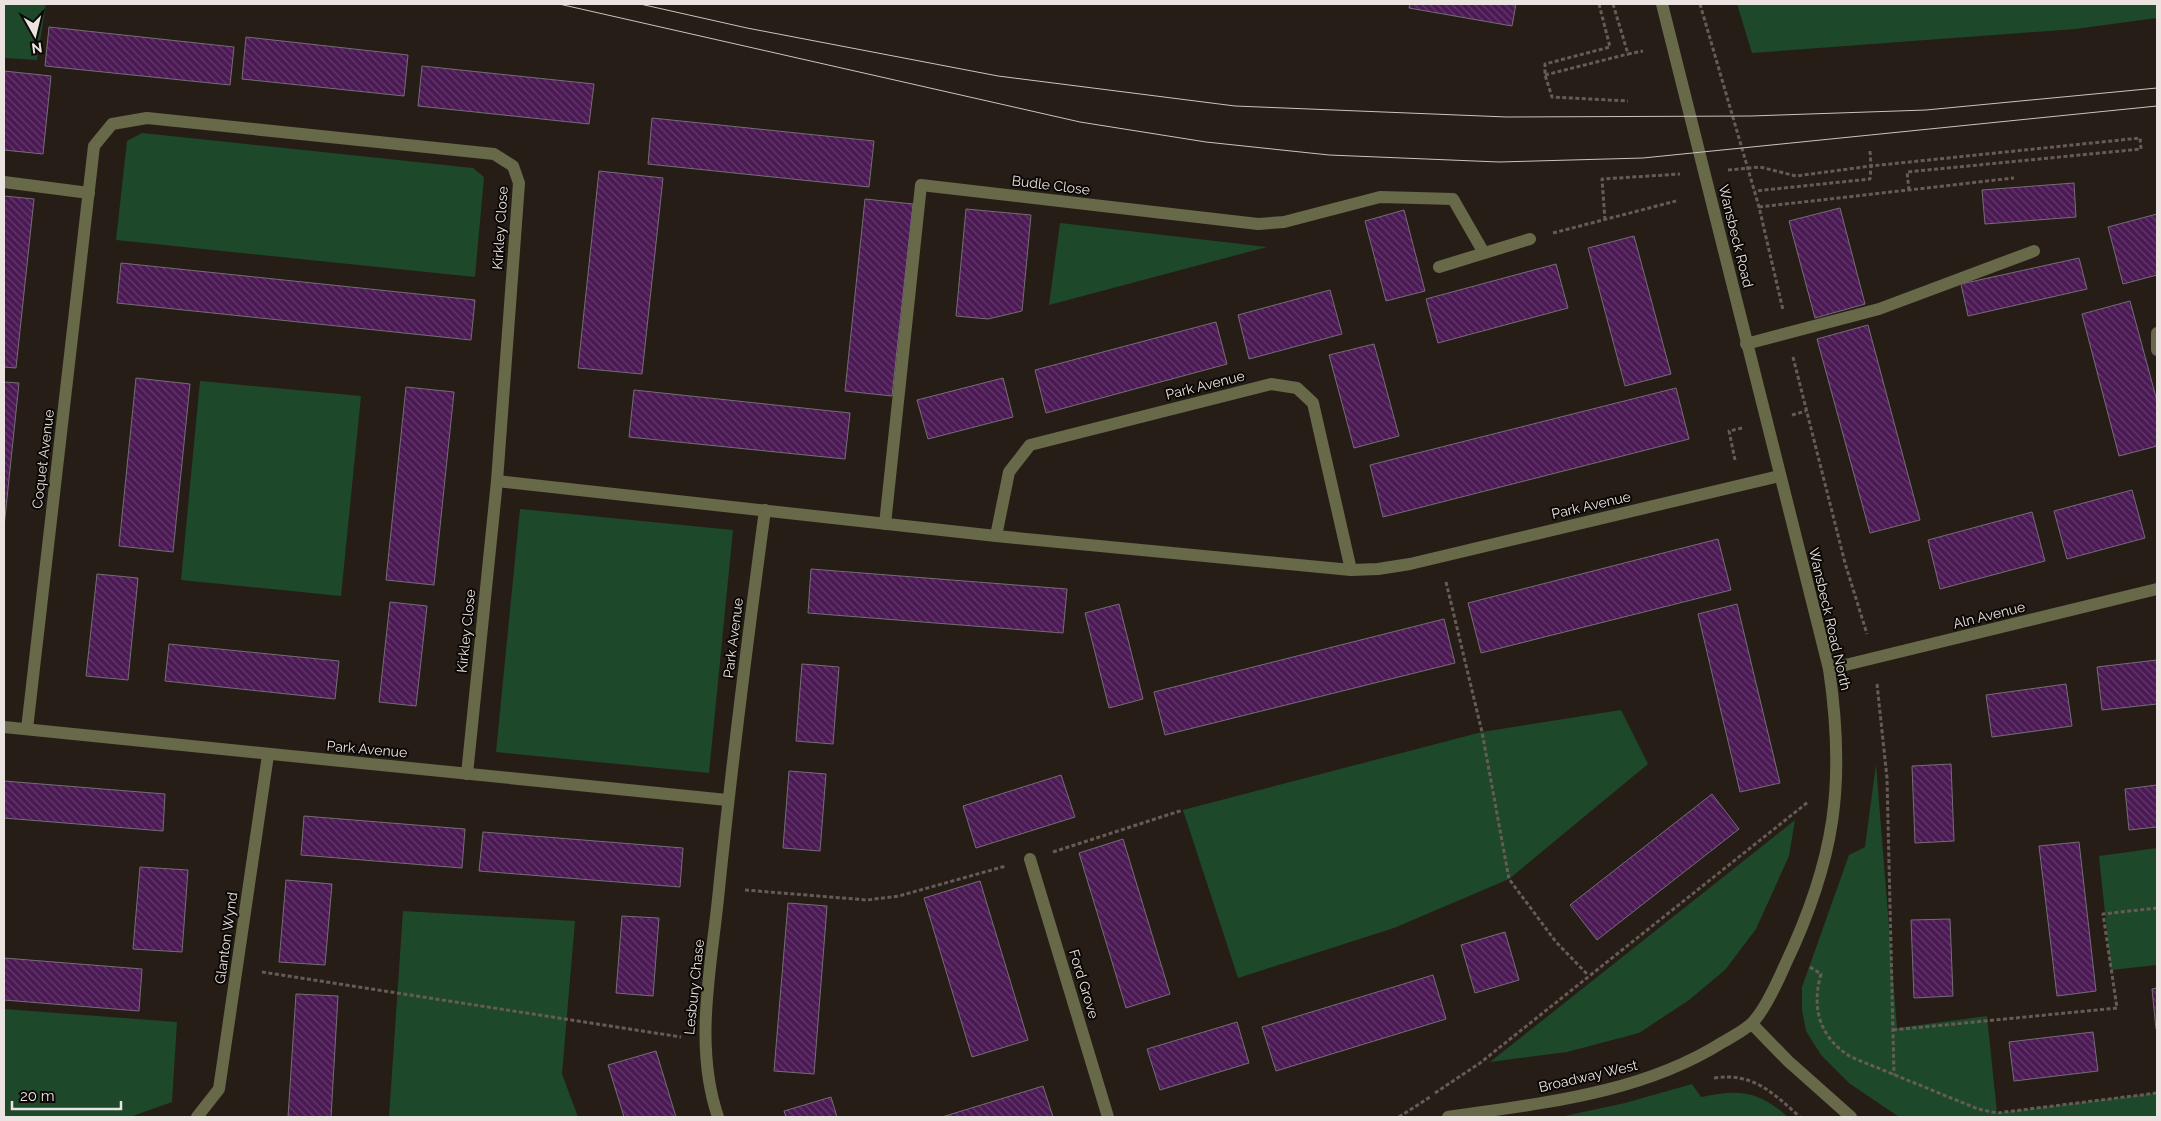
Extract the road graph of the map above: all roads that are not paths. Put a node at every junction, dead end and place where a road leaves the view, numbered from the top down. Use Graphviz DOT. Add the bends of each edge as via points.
graph roads {
  1 [pos="1662,4"];
  2 [pos="4,182"];
  3 [pos="89,193"];
  4 [pos="1530,239"];
  5 [pos="2034,252"];
  6 [pos="1484,253"];
  7 [pos="1439,267"];
  8 [pos="2157,333"];
  9 [pos="1746,344"];
  10 [pos="2157,350"];
  11 [pos="1779,476"];
  12 [pos="497,481"];
  13 [pos="764,510"];
  14 [pos="885,524"];
  15 [pos="996,536"];
  16 [pos="1351,570"];
  17 [pos="2157,588"];
  18 [pos="1829,669"];
  19 [pos="4,727"];
  20 [pos="28,729"];
  21 [pos="268,755"];
  22 [pos="467,774"];
  23 [pos="727,800"];
  24 [pos="1030,859"];
  25 [pos="719,888"];
  26 [pos="1752,1024"];
  27 [pos="197,1117"];
  28 [pos="718,1117"];
  29 [pos="1108,1117"];
  30 [pos="1448,1117"];
  31 [pos="1851,1117"];
  1 -- 9 [label="street, Wansbeck Road"];
  2 -- 3 [label="street"];
  3 -- 12 [label="street, Kirkley Close" via="94,146 112,124 147,118 494,154 513,166 520,183"];
  3 -- 20 [label="street, Coquet Avenue"];
  4 -- 6 [label="street"];
  5 -- 9 [label="street" via="1879,309"];
  6 -- 7 [label="street"];
  6 -- 14 [label="street, Budle Close" via="1453,199 1380,196 1284,222 1258,224 921,185"];
  8 -- 10 [label="street"];
  9 -- 11 [label="street, Wansbeck Road"];
  11 -- 16 [label="street, Park Avenue" via="1440,557 1378,569"];
  11 -- 18 [label="street, Wansbeck Road North"];
  12 -- 13 [label="street, Park Avenue"];
  12 -- 22 [label="street, Kirkley Close"];
  13 -- 14 [label="street, Park Avenue"];
  13 -- 23 [label="street, Park Avenue"];
  14 -- 15 [label="street, Park Avenue"];
  15 -- 16 [label="street, Park Avenue"];
  15 -- 16 [label="street, Park Avenue" via="1009,472 1030,446 1271,384 1297,388 1313,403"];
  17 -- 18 [label="street, Aln Avenue"];
  18 -- 26 [label="street, Wansbeck Road North" via="1835,711 1838,780 1828,850 1815,894 1790,956"];
  19 -- 20 [label="street, Park Avenue"];
  20 -- 21 [label="street, Park Avenue"];
  21 -- 22 [label="street, Park Avenue"];
  21 -- 27 [label="street, Glanton Wynd" via="219,1089"];
  22 -- 23 [label="street, Park Avenue"];
  23 -- 25 [label="street, Park Avenue"];
  24 -- 29 [label="street, Ford Grove"];
  25 -- 28 [label="street, Lesbury Chase" via="704,1041 710,1096"];
  26 -- 30 [label="street, Broadway West" via="1692,1059 1628,1084 1535,1104"];
  26 -- 31 [label="street"];
}
